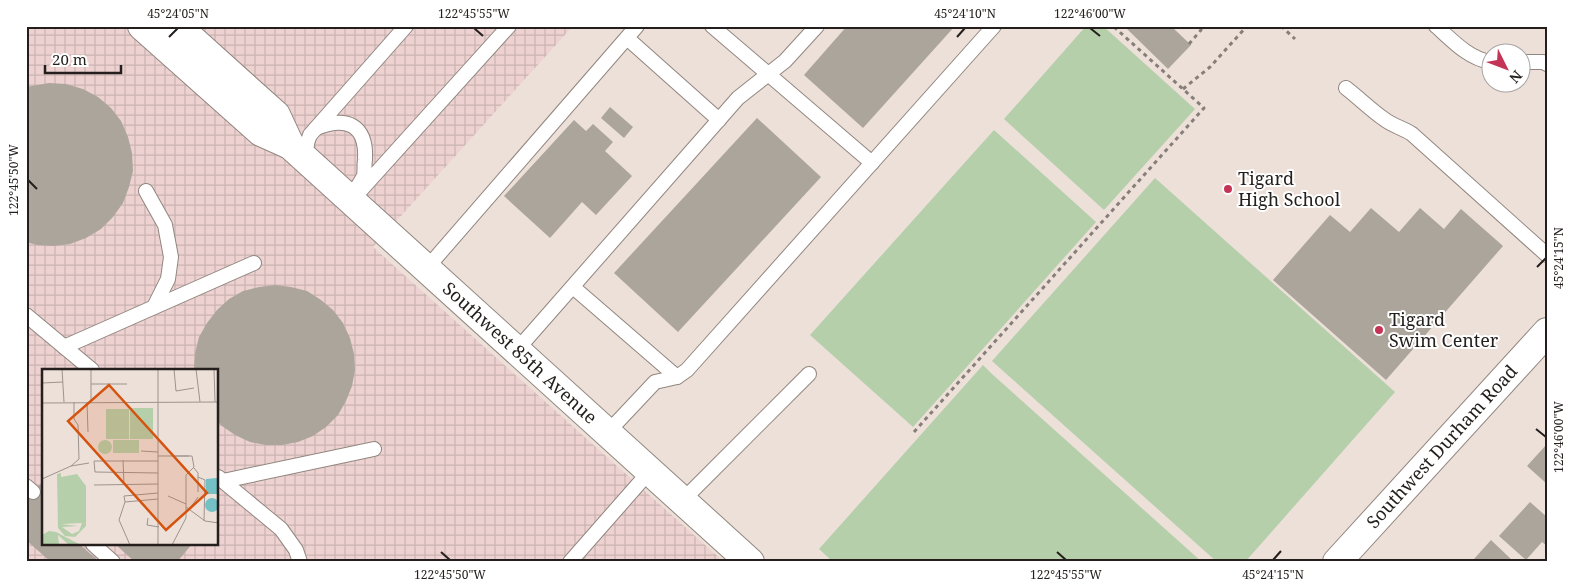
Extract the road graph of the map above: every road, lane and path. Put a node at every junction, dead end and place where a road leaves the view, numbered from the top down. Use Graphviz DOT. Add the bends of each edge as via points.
graph roads {
  1 [pos="142,26"];
  2 [pos="176,26"];
  3 [pos="406,26"];
  4 [pos="509,26"];
  5 [pos="637,26"];
  6 [pos="712,26"];
  7 [pos="818,26"];
  8 [pos="994,26"];
  9 [pos="1113,26"];
  10 [pos="1201,26"];
  11 [pos="1247,26"];
  12 [pos="1281,26"];
  13 [pos="1436,26"];
  14 [pos="627,38"];
  15 [pos="1295,39"];
  16 [pos="1189,44"];
  17 [pos="1480,60"];
  18 [pos="1530,62"];
  19 [pos="1547,64"];
  20 [pos="769,74"];
  21 [pos="1346,88"];
  22 [pos="1183,89"];
  23 [pos="719,120"];
  24 [pos="315,128"];
  25 [pos="290,145"];
  26 [pos="872,163"];
  27 [pos="311,165"];
  28 [pos="146,191"];
  29 [pos="351,201"];
  30 [pos="1547,255"];
  31 [pos="254,263"];
  32 [pos="426,269"];
  33 [pos="573,286"];
  34 [pos="154,307"];
  35 [pos="26,315"];
  36 [pos="26,325"];
  37 [pos="42,328"];
  38 [pos="1547,332"];
  39 [pos="64,347"];
  40 [pos="516,351"];
  41 [pos="91,369"];
  42 [pos="809,374"];
  43 [pos="677,377"];
  44 [pos="914,432"];
  45 [pos="607,433"];
  46 [pos="374,449"];
  47 [pos="649,472"];
  48 [pos="220,479"];
  49 [pos="682,501"];
  50 [pos="95,546"];
  51 [pos="113,562"];
  52 [pos="300,562"];
  53 [pos="570,562"];
  54 [pos="750,562"];
  55 [pos="1337,562"];
  1 -- 25 [label="street, Southwest 85th Avenue" via="261,132"];
  2 -- 25 [label="street, Southwest 85th Avenue" via="276,115"];
  3 -- 24 [label="lane"];
  4 -- 29 [label="lane"];
  5 -- 14 [label="lane"];
  6 -- 20 [label="lane"];
  7 -- 20 [label="lane"];
  8 -- 26 [label="lane"];
  9 -- 22 [label="path"];
  10 -- 16 [label="path" via="1202,30"];
  11 -- 22 [label="path" via="1210,67"];
  12 -- 15 [label="path"];
  13 -- 17 [label="lane" via="1469,55"];
  14 -- 23 [label="lane"];
  14 -- 32 [label="lane"];
  18 -- 19 [label="lane"];
  20 -- 23 [label="lane" via="738,98"];
  20 -- 26 [label="lane"];
  21 -- 30 [label="lane" via="1383,119 1412,134"];
  22 -- 44 [label="path" via="1204,108"];
  23 -- 33 [label="lane"];
  24 -- 27 [label="lane" via="306,144"];
  24 -- 29 [label="lane" via="341,122 356,129 364,140 364,176"];
  25 -- 27 [label="street, Southwest 85th Avenue"];
  26 -- 43 [label="lane" via="687,370"];
  27 -- 29 [label="street, Southwest 85th Avenue"];
  28 -- 34 [label="lane" via="165,225 171,257 168,279"];
  29 -- 32 [label="street, Southwest 85th Avenue"];
  31 -- 34 [label="lane"];
  32 -- 40 [label="street, Southwest 85th Avenue"];
  33 -- 40 [label="lane"];
  33 -- 43 [label="lane"];
  34 -- 39 [label="lane"];
  35 -- 37 [label="lane"];
  36 -- 37 [label="lane"];
  37 -- 39 [label="lane"];
  38 -- 55 [label="street, Southwest Durham Road"];
  39 -- 41 [label="lane"];
  40 -- 45 [label="street, Southwest 85th Avenue"];
  42 -- 49 [label="lane"];
  43 -- 45 [label="lane" via="655,382"];
  45 -- 47 [label="street, Southwest 85th Avenue"];
  46 -- 48 [label="lane"];
  47 -- 49 [label="street, Southwest 85th Avenue"];
  47 -- 53 [label="lane"];
  48 -- 52 [label="lane" via="280,529 296,550"];
  49 -- 54 [label="street, Southwest 85th Avenue"];
  50 -- 51 [label="lane"];
}
